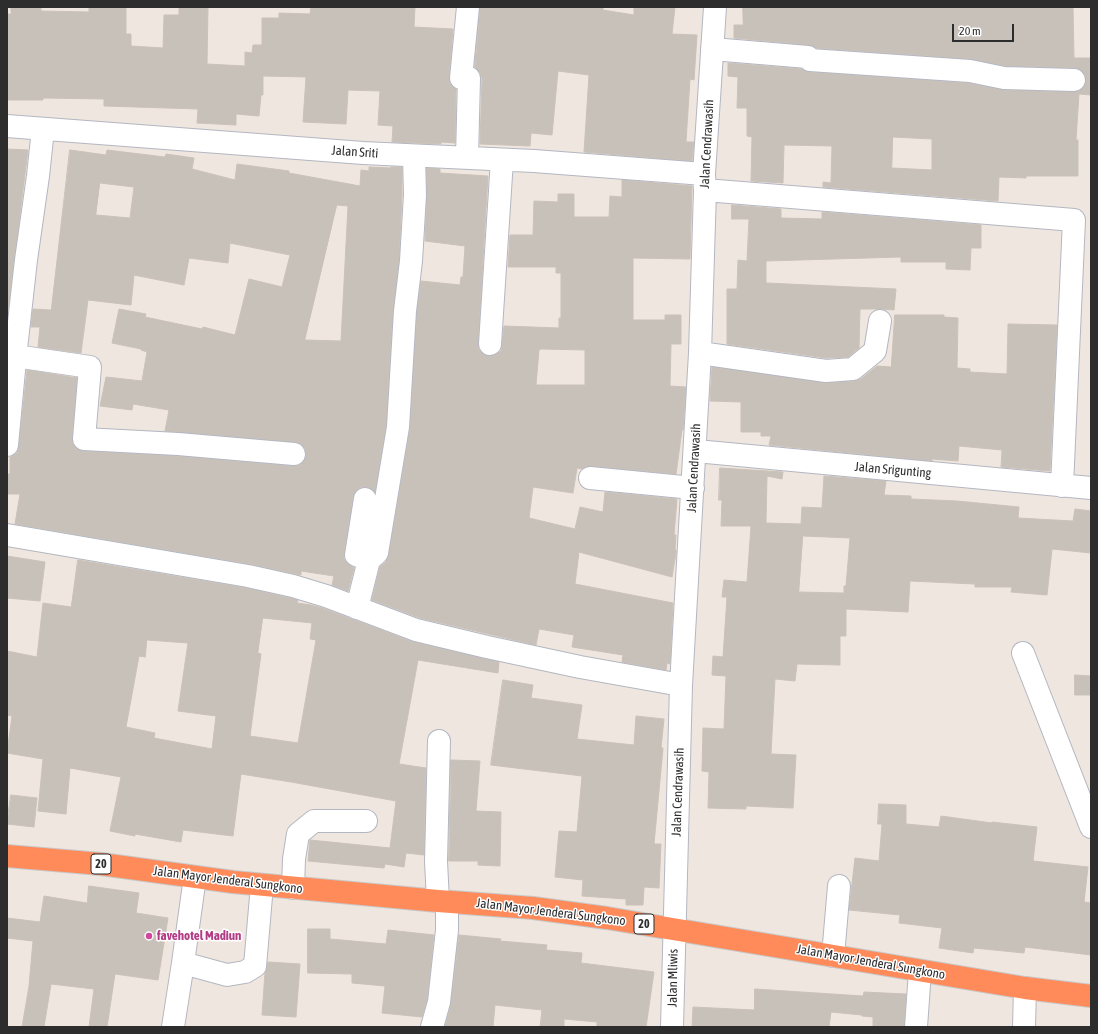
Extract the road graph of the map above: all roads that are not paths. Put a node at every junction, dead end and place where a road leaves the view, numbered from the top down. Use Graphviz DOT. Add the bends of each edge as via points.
graph roads {
  1 [pos="468,7"];
  2 [pos="715,7"];
  3 [pos="712,49"];
  4 [pos="1074,80"];
  5 [pos="7,126"];
  6 [pos="43,129"];
  7 [pos="414,156"];
  8 [pos="467,158"];
  9 [pos="502,160"];
  10 [pos="704,182"];
  11 [pos="880,321"];
  12 [pos="490,344"];
  13 [pos="700,353"];
  14 [pos="15,356"];
  15 [pos="7,445"];
  16 [pos="696,451"];
  17 [pos="294,454"];
  18 [pos="590,478"];
  19 [pos="1074,486"];
  20 [pos="693,488"];
  21 [pos="365,499"];
  22 [pos="7,535"];
  23 [pos="369,560"];
  24 [pos="357,608"];
  25 [pos="1023,653"];
  26 [pos="681,685"];
  27 [pos="440,741"];
  28 [pos="366,821"];
  29 [pos="1091,827"];
  30 [pos="7,856"];
  31 [pos="195,877"];
  32 [pos="262,885"];
  33 [pos="839,886"];
  34 [pos="294,888"];
  35 [pos="443,902"];
  36 [pos="674,929"];
  37 [pos="833,956"];
  38 [pos="183,963"];
  39 [pos="920,970"];
  40 [pos="1025,988"];
  41 [pos="1091,996"];
  42 [pos="173,1027"];
  43 [pos="432,1027"];
  44 [pos="672,1027"];
  45 [pos="916,1027"];
  46 [pos="1024,1027"];
  1 -- 8 [label="street" via="461,78 469,78"];
  2 -- 3 [label="street, Jalan Cendrawasih"];
  3 -- 4 [label="street" via="808,57 810,60 970,71 1004,78"];
  3 -- 10 [label="street, Jalan Cendrawasih"];
  5 -- 6 [label="street, Jalan Sriti"];
  6 -- 7 [label="street, Jalan Sriti"];
  6 -- 14 [label="street"];
  7 -- 8 [label="street, Jalan Sriti"];
  7 -- 23 [label="street" via="415,195 398,426 377,553"];
  8 -- 9 [label="street, Jalan Sriti"];
  9 -- 10 [label="street, Jalan Sriti"];
  9 -- 12 [label="street"];
  10 -- 13 [label="street, Jalan Cendrawasih"];
  10 -- 19 [label="street, Jalan Sriti" via="1074,220"];
  11 -- 13 [label="street" via="875,351 853,369 826,371"];
  13 -- 16 [label="street, Jalan Cendrawasih"];
  14 -- 15 [label="street"];
  14 -- 17 [label="street" via="90,367 84,439"];
  16 -- 19 [label="street, Jalan Srigunting"];
  16 -- 20 [label="street, Jalan Cendrawasih"];
  18 -- 20 [label="street"];
  20 -- 26 [label="street, Jalan Cendrawasih"];
  21 -- 23 [label="street" via="356,555"];
  22 -- 24 [label="street" via="248,576 294,586"];
  23 -- 24 [label="street"];
  24 -- 26 [label="street" via="416,630 487,647"];
  25 -- 29 [label="street"];
  26 -- 36 [label="street, Jalan Cendrawasih"];
  27 -- 35 [label="street" via="436,861"];
  28 -- 34 [label="street" via="314,821 298,834 294,858"];
  30 -- 31 [label="highway, Jalan Mayor Jenderal Sungkono / 20" via="101,864"];
  31 -- 32 [label="highway, Jalan Mayor Jenderal Sungkono / 20"];
  31 -- 38 [label="street"];
  32 -- 34 [label="highway, Jalan Mayor Jenderal Sungkono / 20"];
  32 -- 38 [label="street" via="255,966 245,972 227,975"];
  33 -- 37 [label="street"];
  34 -- 35 [label="highway, Jalan Mayor Jenderal Sungkono / 20"];
  35 -- 36 [label="highway, Jalan Mayor Jenderal Sungkono / 20" via="533,908"];
  35 -- 43 [label="street" via="447,930 440,995"];
  36 -- 37 [label="highway, Jalan Mayor Jenderal Sungkono / 20"];
  36 -- 44 [label="street, Jalan Mliwis"];
  37 -- 39 [label="highway, Jalan Mayor Jenderal Sungkono / 20"];
  38 -- 42 [label="street"];
  39 -- 40 [label="highway, Jalan Mayor Jenderal Sungkono / 20"];
  39 -- 45 [label="street"];
  40 -- 41 [label="highway, Jalan Mayor Jenderal Sungkono / 20"];
  40 -- 46 [label="street"];
}
